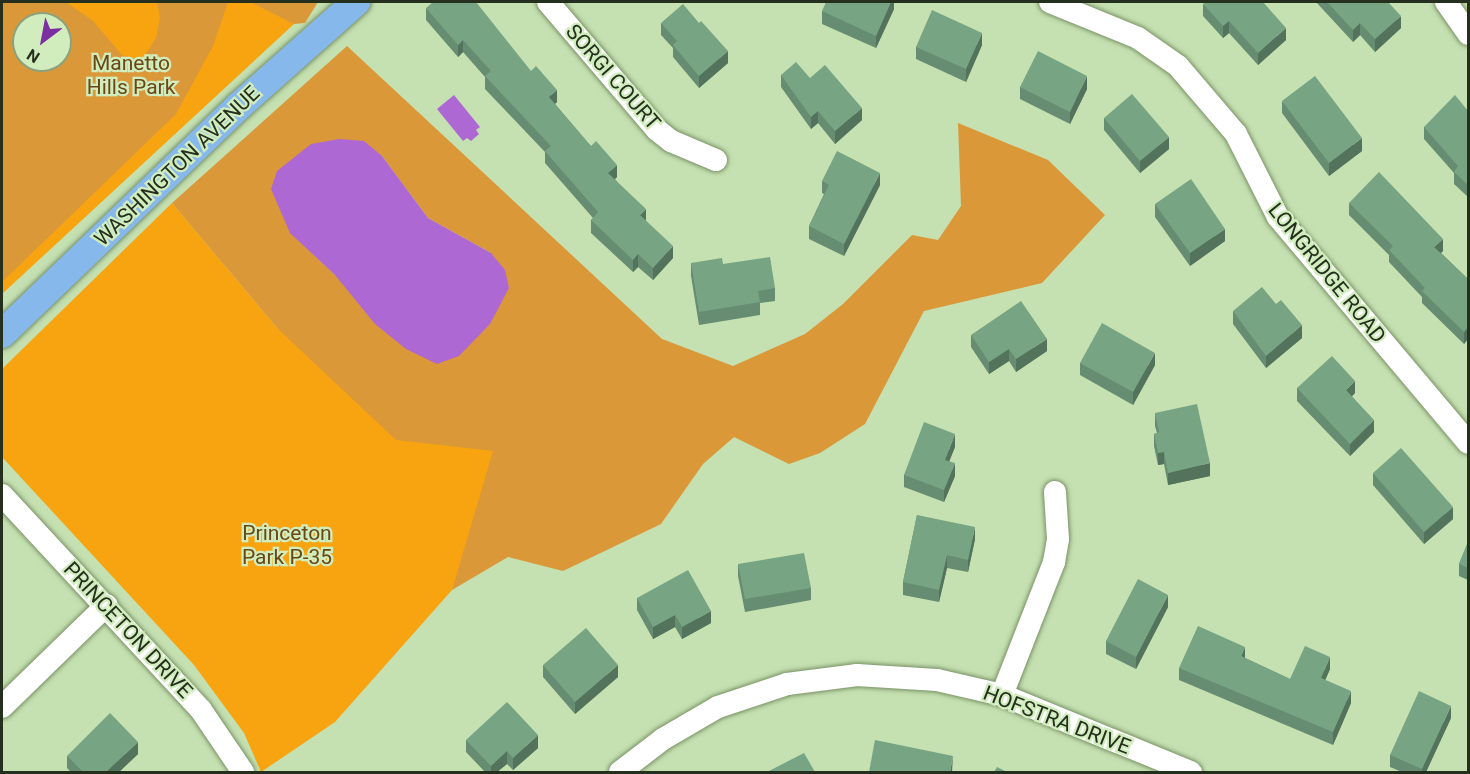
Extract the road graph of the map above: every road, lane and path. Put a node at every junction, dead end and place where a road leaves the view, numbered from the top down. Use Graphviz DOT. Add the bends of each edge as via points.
graph roads {
  1 [pos="357,2"];
  2 [pos="548,2"];
  3 [pos="1050,2"];
  4 [pos="1446,2"];
  5 [pos="1468,34"];
  6 [pos="716,160"];
  7 [pos="2,334"];
  8 [pos="1468,443"];
  9 [pos="1055,492"];
  10 [pos="2,495"];
  11 [pos="107,605"];
  12 [pos="1002,695"];
  13 [pos="2,707"];
  14 [pos="243,772"];
  15 [pos="620,772"];
  16 [pos="1191,772"];
  1 -- 7 [label="main road, WASHINGTON AVENUE" via="239,106"];
  2 -- 6 [label="street, SORGI COURT" via="657,130 671,141"];
  3 -- 8 [label="street, LONGRIDGE ROAD" via="1138,38 1178,66 1236,134 1278,217"];
  4 -- 5 [label="street"];
  9 -- 12 [label="street" via="1058,539 1054,561"];
  10 -- 11 [label="street, PRINCETON DRIVE"];
  11 -- 13 [label="street"];
  11 -- 14 [label="street, PRINCETON DRIVE" via="201,710"];
  12 -- 15 [label="street, HOFSTRA DRIVE" via="896,675 815,678 718,707 663,739"];
  12 -- 16 [label="street, HOFSTRA DRIVE"];
}
